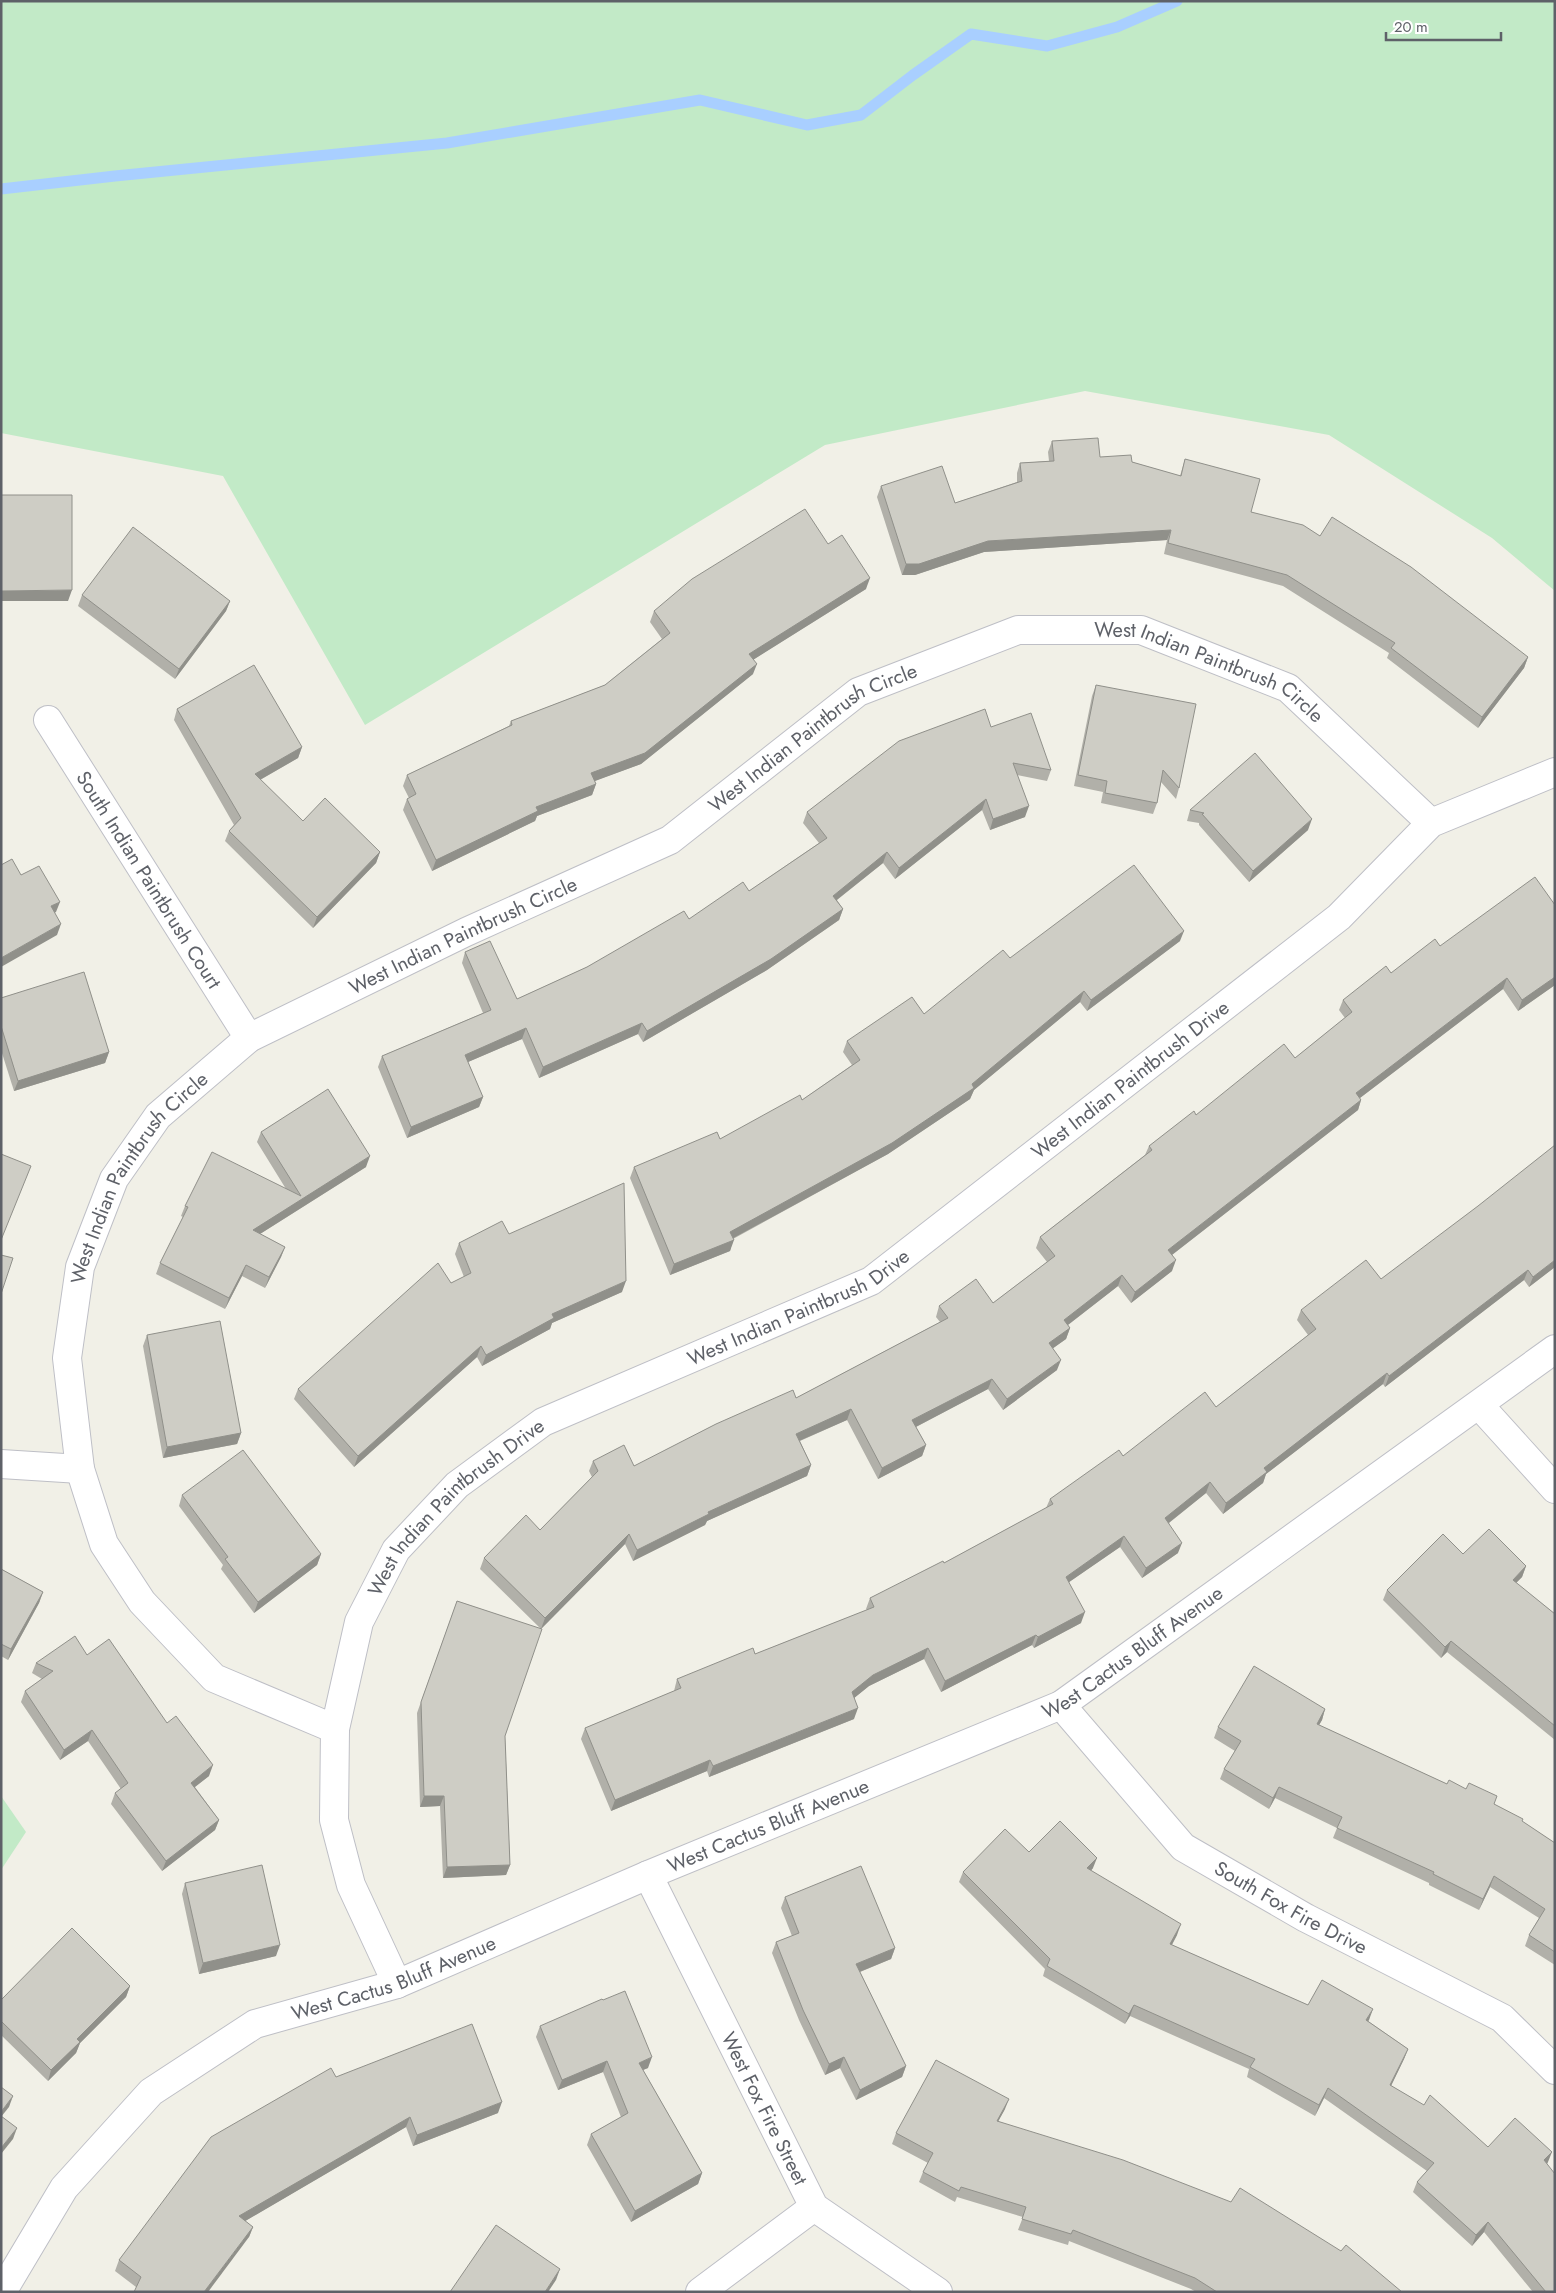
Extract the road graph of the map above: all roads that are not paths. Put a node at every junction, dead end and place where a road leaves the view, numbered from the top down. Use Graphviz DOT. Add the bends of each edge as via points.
graph roads {
  1 [pos="48,720"];
  2 [pos="1555,772"];
  3 [pos="1431,823"];
  4 [pos="249,1038"];
  5 [pos="1555,1349"];
  6 [pos="1479,1405"];
  7 [pos="1,1464"];
  8 [pos="80,1469"];
  9 [pos="1555,1489"];
  10 [pos="1061,1705"];
  11 [pos="335,1729"];
  12 [pos="648,1875"];
  13 [pos="397,1984"];
  14 [pos="1555,2070"];
  15 [pos="814,2208"];
  16 [pos="2,2292"];
  17 [pos="700,2292"];
  18 [pos="938,2292"];
  1 -- 4 [label="street, South Indian Paintbrush Court"];
  2 -- 3 [label="street, West Indian Paintbrush Drive"];
  3 -- 4 [label="street, West Indian Paintbrush Circle" via="1288,688 1140,630 1018,630 858,692 670,840 466,932"];
  3 -- 11 [label="street, West Indian Paintbrush Drive" via="1339,917 871,1281 543,1422 457,1484 396,1550 360,1622"];
  4 -- 8 [label="street, West Indian Paintbrush Circle" via="158,1116 114,1179 80,1267 67,1358"];
  5 -- 6 [label="street, West Cactus Bluff Avenue"];
  6 -- 9 [label="street"];
  6 -- 10 [label="street, West Cactus Bluff Avenue"];
  7 -- 8 [label="street"];
  8 -- 11 [label="street, West Indian Paintbrush Circle" via="104,1544 142,1602 214,1678"];
  10 -- 12 [label="street, West Cactus Bluff Avenue"];
  10 -- 14 [label="street, South Fox Fire Drive" via="1183,1847 1306,1918 1502,2018"];
  11 -- 13 [label="street, West Indian Paintbrush Drive" via="334,1820 351,1885"];
  12 -- 13 [label="street, West Cactus Bluff Avenue"];
  12 -- 15 [label="street, West Fox Fire Street"];
  13 -- 16 [label="street, West Cactus Bluff Avenue" via="255,2024 151,2092 64,2188"];
  15 -- 17 [label="street"];
  15 -- 18 [label="street, West Fox Fire Street"];
}
